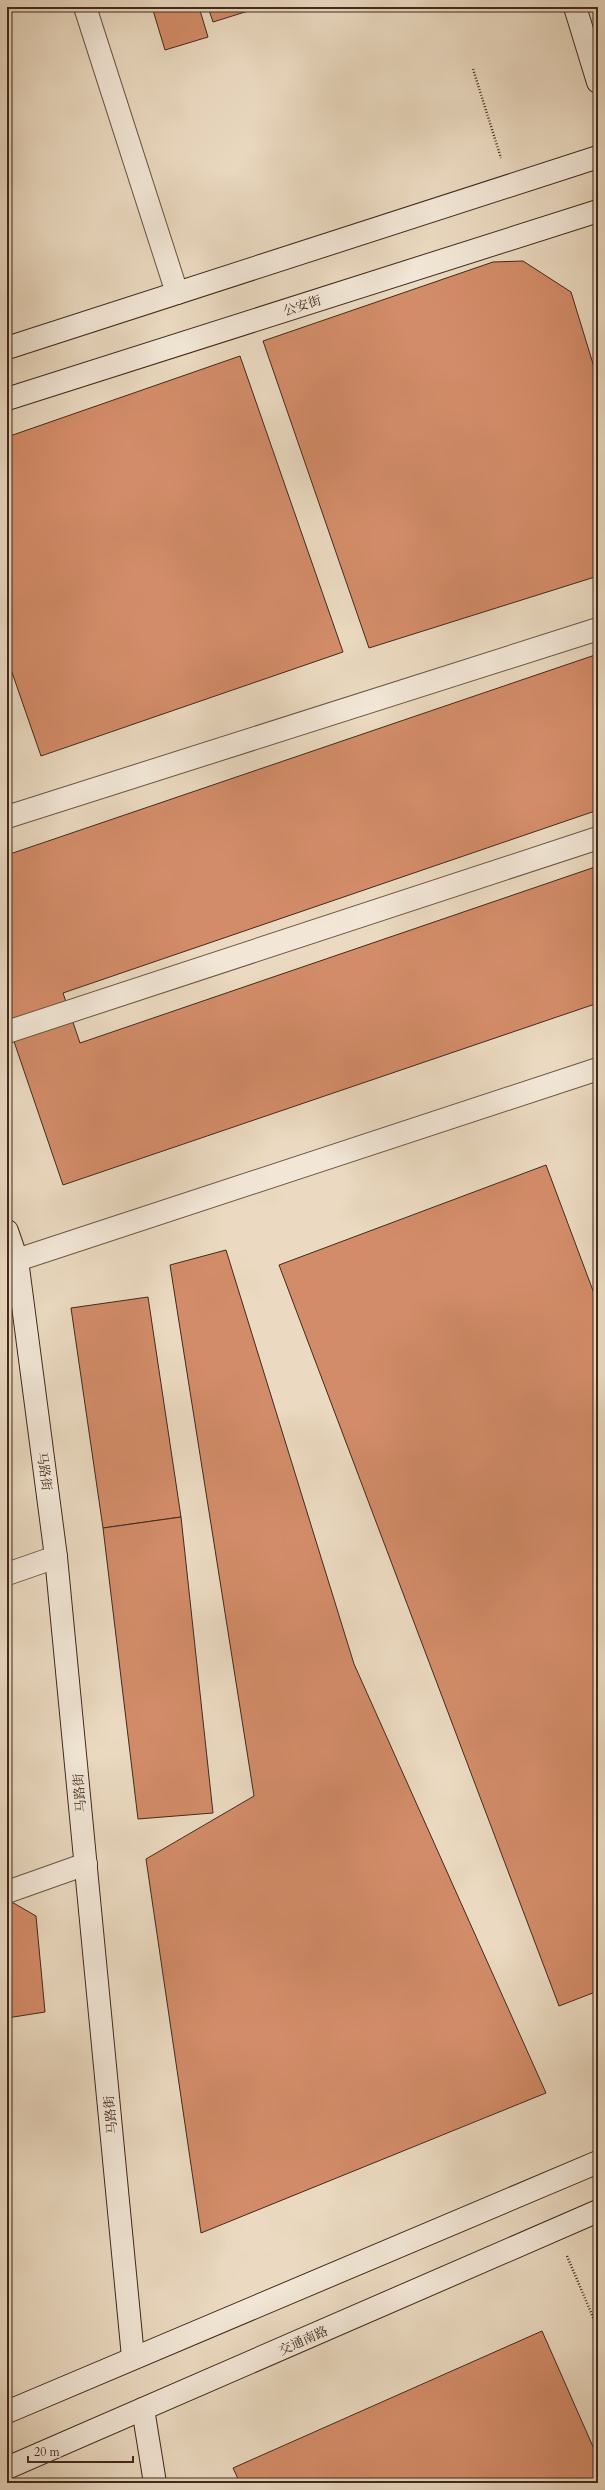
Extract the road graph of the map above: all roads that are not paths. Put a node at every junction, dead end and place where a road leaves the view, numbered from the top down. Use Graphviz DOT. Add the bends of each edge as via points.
graph roads {
  1 [pos="85,7"];
  2 [pos="575,7"];
  3 [pos="598,82"];
  4 [pos="598,157"];
  5 [pos="598,211"];
  6 [pos="177,293"];
  7 [pos="7,348"];
  8 [pos="7,399"];
  9 [pos="598,629"];
  10 [pos="7,817"];
  11 [pos="598,838"];
  12 [pos="7,1032"];
  13 [pos="598,1070"];
  14 [pos="7,1231"];
  15 [pos="17,1260"];
  16 [pos="56,1557"];
  17 [pos="7,1574"];
  18 [pos="86,1864"];
  19 [pos="7,1892"];
  20 [pos="598,2162"];
  21 [pos="598,2212"];
  22 [pos="133,2357"];
  23 [pos="143,2409"];
  24 [pos="7,2412"];
  25 [pos="7,2468"];
  26 [pos="155,2483"];
  1 -- 6 [label="street"];
  2 -- 3 [label="street"];
  4 -- 6 [label="street"];
  5 -- 8 [label="street, 公安街"];
  6 -- 7 [label="street"];
  9 -- 10 [label="street"];
  11 -- 12 [label="street"];
  13 -- 15 [label="street"];
  14 -- 15 [label="street, 马路街"];
  15 -- 16 [label="street, 马路街"];
  16 -- 17 [label="street"];
  16 -- 18 [label="street, 马路街"];
  18 -- 19 [label="street"];
  18 -- 22 [label="street, 马路街"];
  20 -- 22 [label="street"];
  21 -- 23 [label="street, 交通南路"];
  22 -- 24 [label="street"];
  23 -- 25 [label="street, 交通南路"];
  23 -- 26 [label="street"];
}
